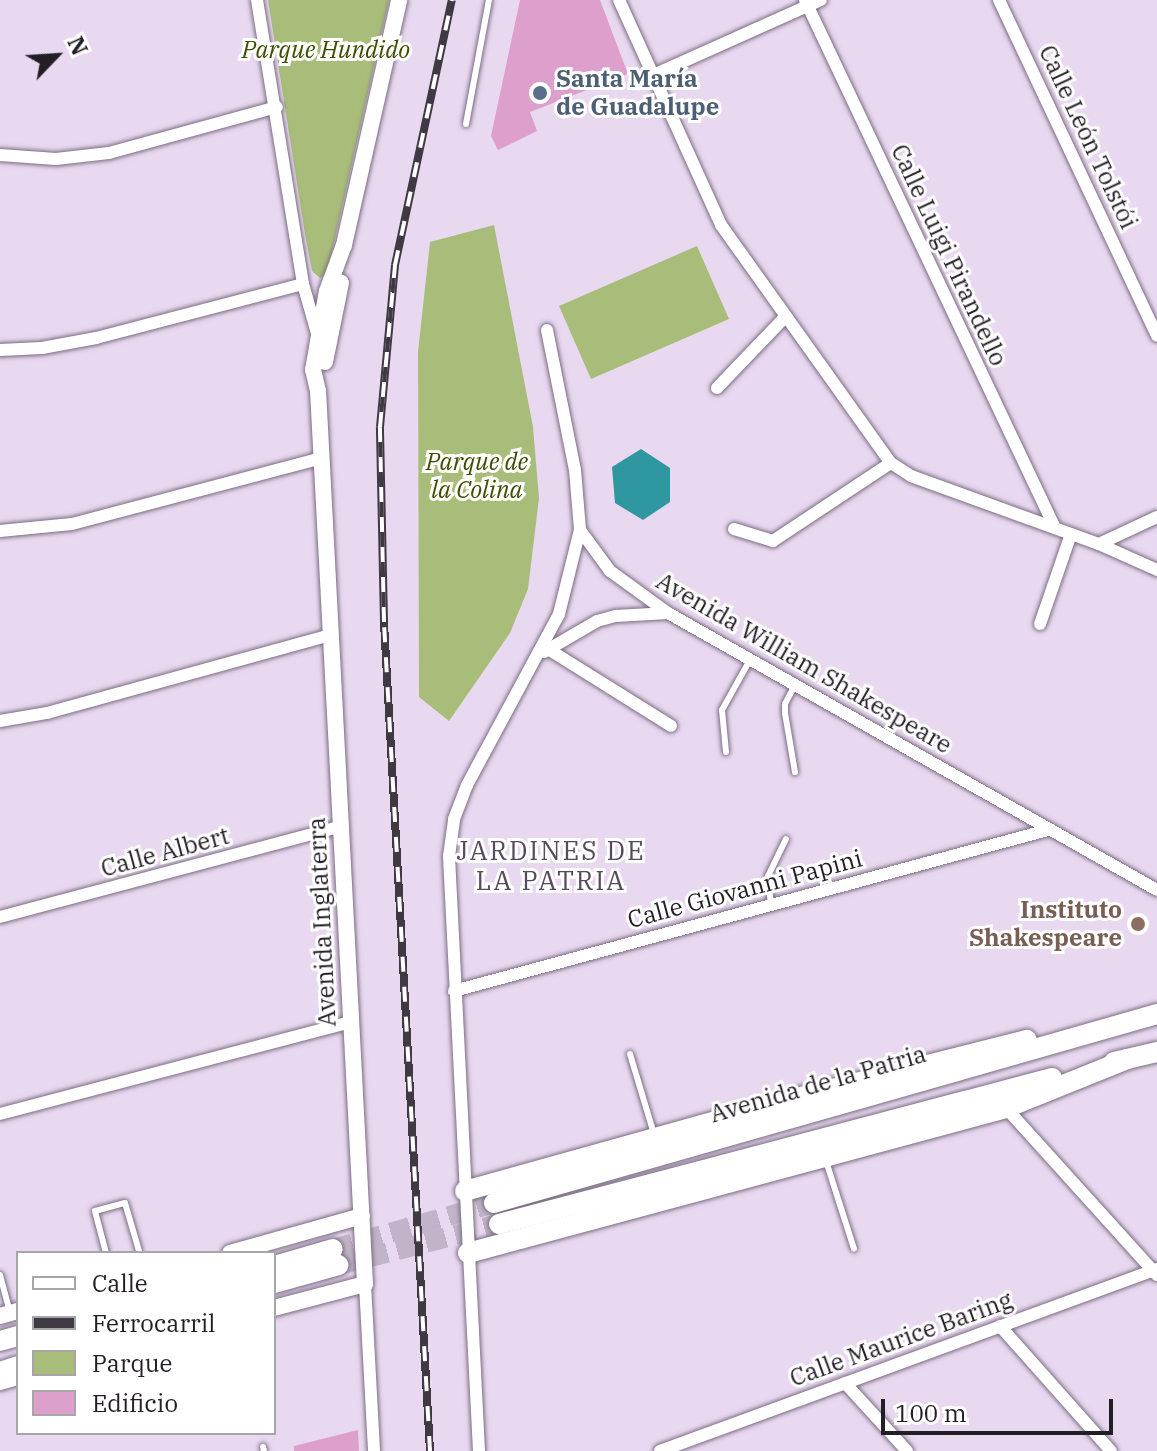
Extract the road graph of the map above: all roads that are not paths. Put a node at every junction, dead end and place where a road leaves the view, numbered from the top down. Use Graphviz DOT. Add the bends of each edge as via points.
graph roads {
  1 [pos="257,0"];
  2 [pos="399,0"];
  3 [pos="489,0"];
  4 [pos="619,0"];
  5 [pos="821,0"];
  6 [pos="999,0"];
  7 [pos="806,3"];
  8 [pos="651,76"];
  9 [pos="277,107"];
  10 [pos="466,124"];
  11 [pos="0,155"];
  12 [pos="344,245"];
  13 [pos="303,284"];
  14 [pos="785,317"];
  15 [pos="547,330"];
  16 [pos="1157,336"];
  17 [pos="318,337"];
  18 [pos="0,350"];
  19 [pos="717,388"];
  20 [pos="318,391"];
  21 [pos="321,458"];
  22 [pos="891,463"];
  23 [pos="1157,517"];
  24 [pos="1055,528"];
  25 [pos="734,529"];
  26 [pos="580,530"];
  27 [pos="0,531"];
  28 [pos="1071,534"];
  29 [pos="1099,544"];
  30 [pos="1157,570"];
  31 [pos="636,589"];
  32 [pos="668,613"];
  33 [pos="632,614"];
  34 [pos="1040,624"];
  35 [pos="331,635"];
  36 [pos="548,649"];
  37 [pos="535,658"];
  38 [pos="750,660"];
  39 [pos="795,685"];
  40 [pos="0,721"];
  41 [pos="671,726"];
  42 [pos="726,752"];
  43 [pos="795,772"];
  44 [pos="341,826"];
  45 [pos="1048,830"];
  46 [pos="786,839"];
  47 [pos="1157,890"];
  48 [pos="771,905"];
  49 [pos="0,917"];
  50 [pos="454,991"];
  51 [pos="1157,1014"];
  52 [pos="351,1022"];
  53 [pos="1118,1025"];
  54 [pos="1157,1052"];
  55 [pos="630,1054"];
  56 [pos="1127,1059"];
  57 [pos="1006,1108"];
  58 [pos="0,1114"];
  59 [pos="655,1138"];
  60 [pos="825,1160"];
  61 [pos="465,1191"];
  62 [pos="494,1203"];
  63 [pos="362,1216"];
  64 [pos="499,1224"];
  65 [pos="854,1249"];
  66 [pos="105,1251"];
  67 [pos="139,1251"];
  68 [pos="237,1251"];
  69 [pos="468,1253"];
  70 [pos="276,1266"];
  71 [pos="1156,1272"];
  72 [pos="0,1275"];
  73 [pos="276,1282"];
  74 [pos="365,1284"];
  75 [pos="276,1307"];
  76 [pos="9,1318"];
  77 [pos="1000,1326"];
  78 [pos="845,1383"];
  79 [pos="374,1451"];
  80 [pos="479,1451"];
  81 [pos="660,1451"];
  82 [pos="907,1451"];
  83 [pos="1111,1451"];
  1 -- 9 [label="street"];
  2 -- 12 [label="street, Avenida Inglaterra"];
  3 -- 10 [label="lane"];
  4 -- 8 [label="street"];
  5 -- 7 [label="street"];
  6 -- 16 [label="street, Calle León Tolstói"];
  7 -- 8 [label="street"];
  7 -- 24 [label="street, Calle Luigi Pirandello"];
  8 -- 14 [label="street" via="721,225"];
  9 -- 11 [label="street" via="109,153 56,159"];
  9 -- 13 [label="street"];
  12 -- 17 [label="street, Avenida Inglaterra"];
  12 -- 20 [label="street, Avenida Inglaterra" via="344,268"];
  13 -- 17 [label="street"];
  13 -- 18 [label="street" via="96,338"];
  14 -- 19 [label="street"];
  14 -- 22 [label="street"];
  15 -- 26 [label="street" via="575,470"];
  17 -- 20 [label="street, Avenida Inglaterra" via="313,370"];
  20 -- 21 [label="street, Avenida Inglaterra"];
  21 -- 27 [label="street" via="72,524"];
  21 -- 35 [label="street, Avenida Inglaterra"];
  22 -- 24 [label="street" via="911,476"];
  22 -- 25 [label="street" via="773,541"];
  23 -- 29 [label="street"];
  24 -- 28 [label="street"];
  26 -- 31 [label="street, Avenida William Shakespeare" via="610,571"];
  26 -- 37 [label="street" via="559,614"];
  28 -- 29 [label="street"];
  28 -- 34 [label="street"];
  29 -- 30 [label="street"];
  31 -- 32 [label="street, Avenida William Shakespeare"];
  31 -- 33 [label="street" via="644,602"];
  32 -- 33 [label="street"];
  32 -- 38 [label="street, Avenida William Shakespeare"];
  33 -- 36 [label="street" via="597,621"];
  35 -- 40 [label="street" via="47,713"];
  35 -- 44 [label="street, Avenida Inglaterra"];
  36 -- 37 [label="street"];
  36 -- 41 [label="street"];
  37 -- 50 [label="street" via="454,819 449,856"];
  38 -- 39 [label="street, Avenida William Shakespeare"];
  38 -- 42 [label="lane" via="722,710"];
  39 -- 43 [label="lane" via="785,704"];
  39 -- 45 [label="street, Avenida William Shakespeare"];
  44 -- 49 [label="street, Calle Albert"];
  44 -- 52 [label="street, Avenida Inglaterra"];
  45 -- 47 [label="street, Avenida William Shakespeare"];
  45 -- 48 [label="street, Calle Giovanni Papini"];
  46 -- 48 [label="lane" via="768,876"];
  48 -- 50 [label="street, Calle Giovanni Papini"];
  50 -- 61 [label="street"];
  51 -- 53 [label="main road, Avenida de la Patria"];
  52 -- 58 [label="street"];
  52 -- 63 [label="street, Avenida Inglaterra"];
  53 -- 59 [label="main road" via="997,1045"];
  53 -- 62 [label="main road, Avenida de la Patria"];
  54 -- 56 [label="main road"];
  55 -- 59 [label="lane"];
  56 -- 57 [label="main road"];
  56 -- 64 [label="main road"];
  57 -- 60 [label="main road"];
  57 -- 71 [label="street"];
  59 -- 61 [label="main road"];
  60 -- 65 [label="lane"];
  60 -- 69 [label="main road"];
  61 -- 69 [label="street"];
  63 -- 68 [label="street"];
  63 -- 74 [label="street, Avenida Inglaterra"];
  66 -- 67 [label="lane" via="95,1211 125,1203"];
  69 -- 80 [label="street"];
  70 -- 73 [label="main road" via="336,1257"];
  71 -- 77 [label="street, Calle Maurice Baring"];
  72 -- 76 [label="lane"];
  74 -- 75 [label="street"];
  74 -- 79 [label="street, Avenida Inglaterra"];
  77 -- 78 [label="street, Calle Maurice Baring"];
  77 -- 83 [label="street"];
  78 -- 81 [label="street, Calle Maurice Baring"];
  78 -- 82 [label="street"];
}
